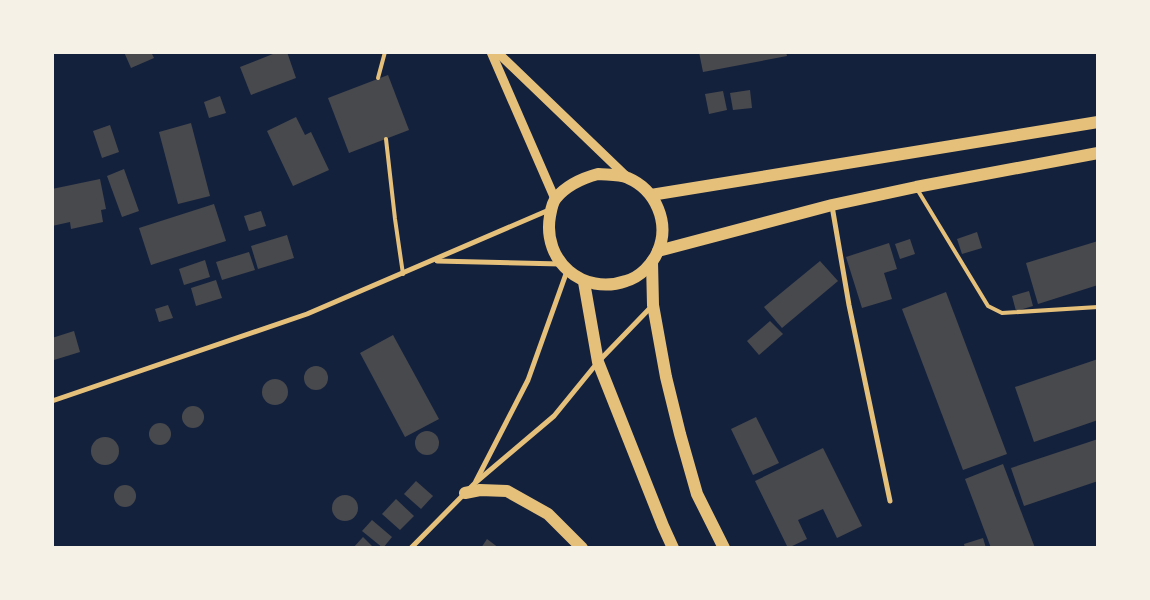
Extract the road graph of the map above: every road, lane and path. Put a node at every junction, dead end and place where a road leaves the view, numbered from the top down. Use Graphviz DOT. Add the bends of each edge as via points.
graph roads {
  1 [pos="385,52"];
  2 [pos="491,52"];
  3 [pos="497,52"];
  4 [pos="378,78"];
  5 [pos="1098,122"];
  6 [pos="386,138"];
  7 [pos="1098,153"];
  8 [pos="627,177"];
  9 [pos="916,187"];
  10 [pos="651,195"];
  11 [pos="553,204"];
  12 [pos="832,205"];
  13 [pos="655,256"];
  14 [pos="434,261"];
  15 [pos="564,267"];
  16 [pos="403,274"];
  17 [pos="584,282"];
  18 [pos="653,305"];
  19 [pos="1098,307"];
  20 [pos="598,362"];
  21 [pos="52,401"];
  22 [pos="475,483"];
  23 [pos="465,492"];
  24 [pos="890,501"];
  25 [pos="411,548"];
  26 [pos="582,548"];
  27 [pos="673,548"];
  28 [pos="724,548"];
  1 -- 4 [label="lane"];
  2 -- 11 [label="street"];
  3 -- 8 [label="street"];
  5 -- 10 [label="main road"];
  6 -- 16 [label="lane"];
  7 -- 9 [label="main road"];
  8 -- 10 [label="main road"];
  8 -- 11 [label="main road" via="598,174 583,178 571,185"];
  9 -- 12 [label="main road"];
  9 -- 19 [label="lane" via="988,306 1002,313"];
  10 -- 13 [label="main road" via="662,222 662,236"];
  11 -- 14 [label="street"];
  11 -- 15 [label="main road" via="550,237 554,252"];
  12 -- 13 [label="main road"];
  12 -- 24 [label="street" via="849,305"];
  13 -- 17 [label="main road" via="641,274 628,281 614,285"];
  13 -- 18 [label="main road"];
  14 -- 15 [label="street"];
  14 -- 16 [label="street"];
  15 -- 17 [label="main road"];
  15 -- 22 [label="street" via="528,380"];
  16 -- 21 [label="street" via="307,314"];
  17 -- 20 [label="main road"];
  18 -- 20 [label="street"];
  18 -- 28 [label="main road" via="666,376 697,494"];
  20 -- 22 [label="street" via="554,416"];
  20 -- 27 [label="main road"];
  22 -- 23 [label="street"];
  23 -- 25 [label="street"];
  23 -- 26 [label="main road" via="507,490 548,514"];
}
